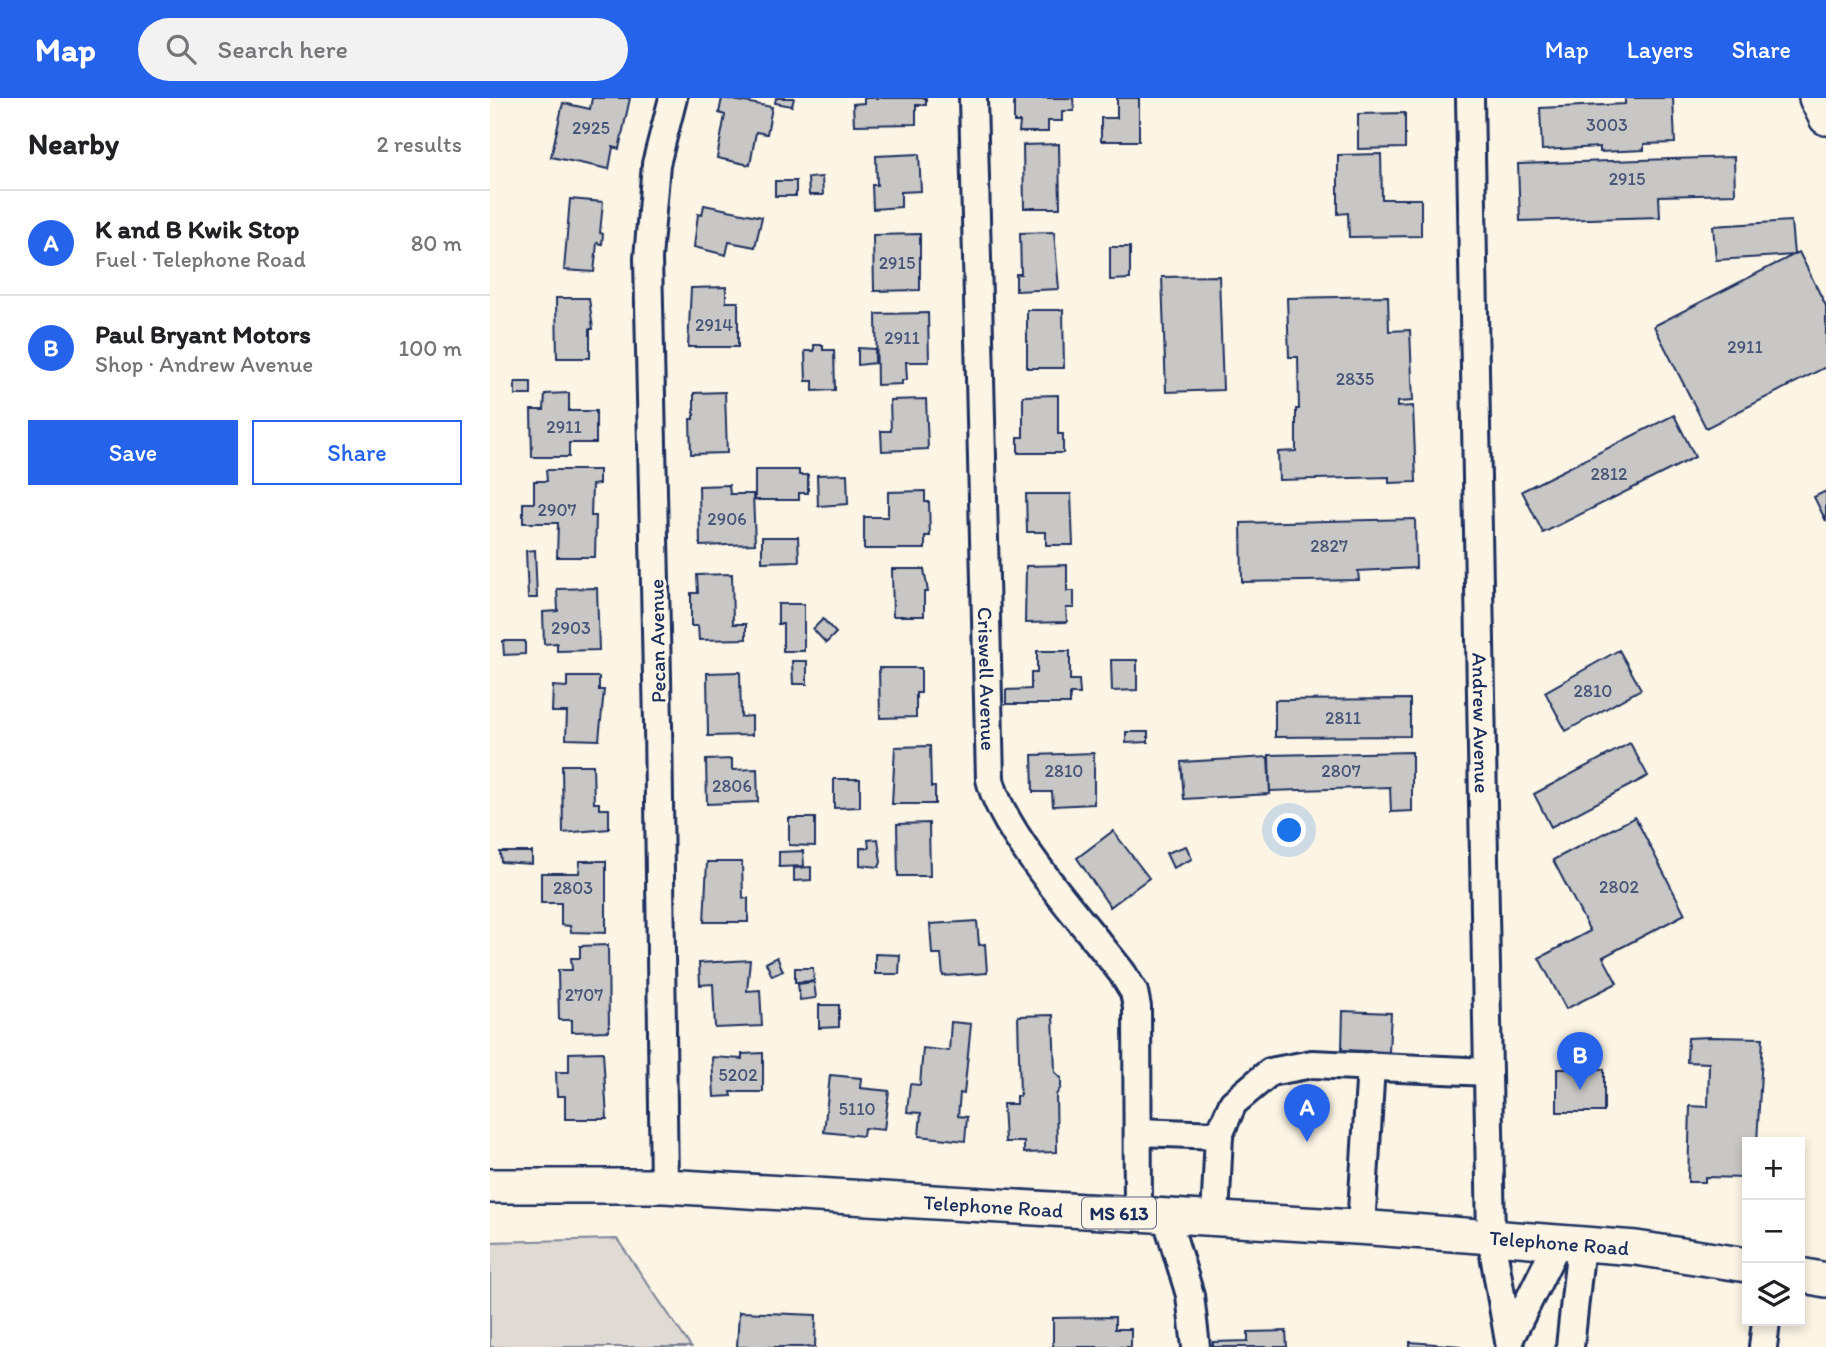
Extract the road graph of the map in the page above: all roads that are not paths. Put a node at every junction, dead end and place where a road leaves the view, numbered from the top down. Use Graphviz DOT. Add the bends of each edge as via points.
graph roads {
  1 [pos="673,98"];
  2 [pos="972,98"];
  3 [pos="1470,98"];
  4 [pos="1816,98"];
  5 [pos="1826,118"];
  6 [pos="1371,1066"];
  7 [pos="1488,1072"];
  8 [pos="1138,1132"];
  9 [pos="1219,1135"];
  10 [pos="490,1186"];
  11 [pos="664,1186"];
  12 [pos="1152,1215"];
  13 [pos="1215,1219"];
  14 [pos="1361,1227"];
  15 [pos="1491,1237"];
  16 [pos="1569,1243"];
  17 [pos="1742,1264"];
  18 [pos="1805,1276"];
  19 [pos="1826,1280"];
  20 [pos="1765,1326"];
  21 [pos="1510,1342"];
  22 [pos="1196,1347"];
  23 [pos="1570,1347"];
  24 [pos="1763,1347"];
  1 -- 11 [label="street, Pecan Avenue" via="656,164 648,258"];
  2 -- 8 [label="street, Criswell Avenue" via="990,779 995,801 1025,847 1134,992"];
  3 -- 7 [label="street, Andrew Avenue"];
  4 -- 5 [label="main road"];
  6 -- 7 [label="street"];
  6 -- 9 [label="street" via="1312,1064 1269,1072 1233,1103"];
  6 -- 14 [label="street"];
  7 -- 15 [label="street, Andrew Avenue"];
  8 -- 9 [label="street"];
  8 -- 12 [label="street, Criswell Avenue"];
  9 -- 13 [label="street"];
  10 -- 11 [label="main road, Telephone Road / MS 613"];
  11 -- 12 [label="main road, Telephone Road / MS 613"];
  12 -- 13 [label="main road, Telephone Road / MS 613"];
  12 -- 22 [label="street, Criswell Avenue" via="1190,1295"];
  13 -- 14 [label="main road, Telephone Road / MS 613"];
  14 -- 15 [label="main road, Telephone Road / MS 613"];
  15 -- 16 [label="main road, Telephone Road / MS 613"];
  15 -- 21 [label="street, Andrew Avenue"];
  16 -- 17 [label="main road, Telephone Road / MS 613"];
  16 -- 21 [label="street"];
  16 -- 23 [label="street"];
  18 -- 19 [label="main road"];
  20 -- 24 [label="street"];
}
